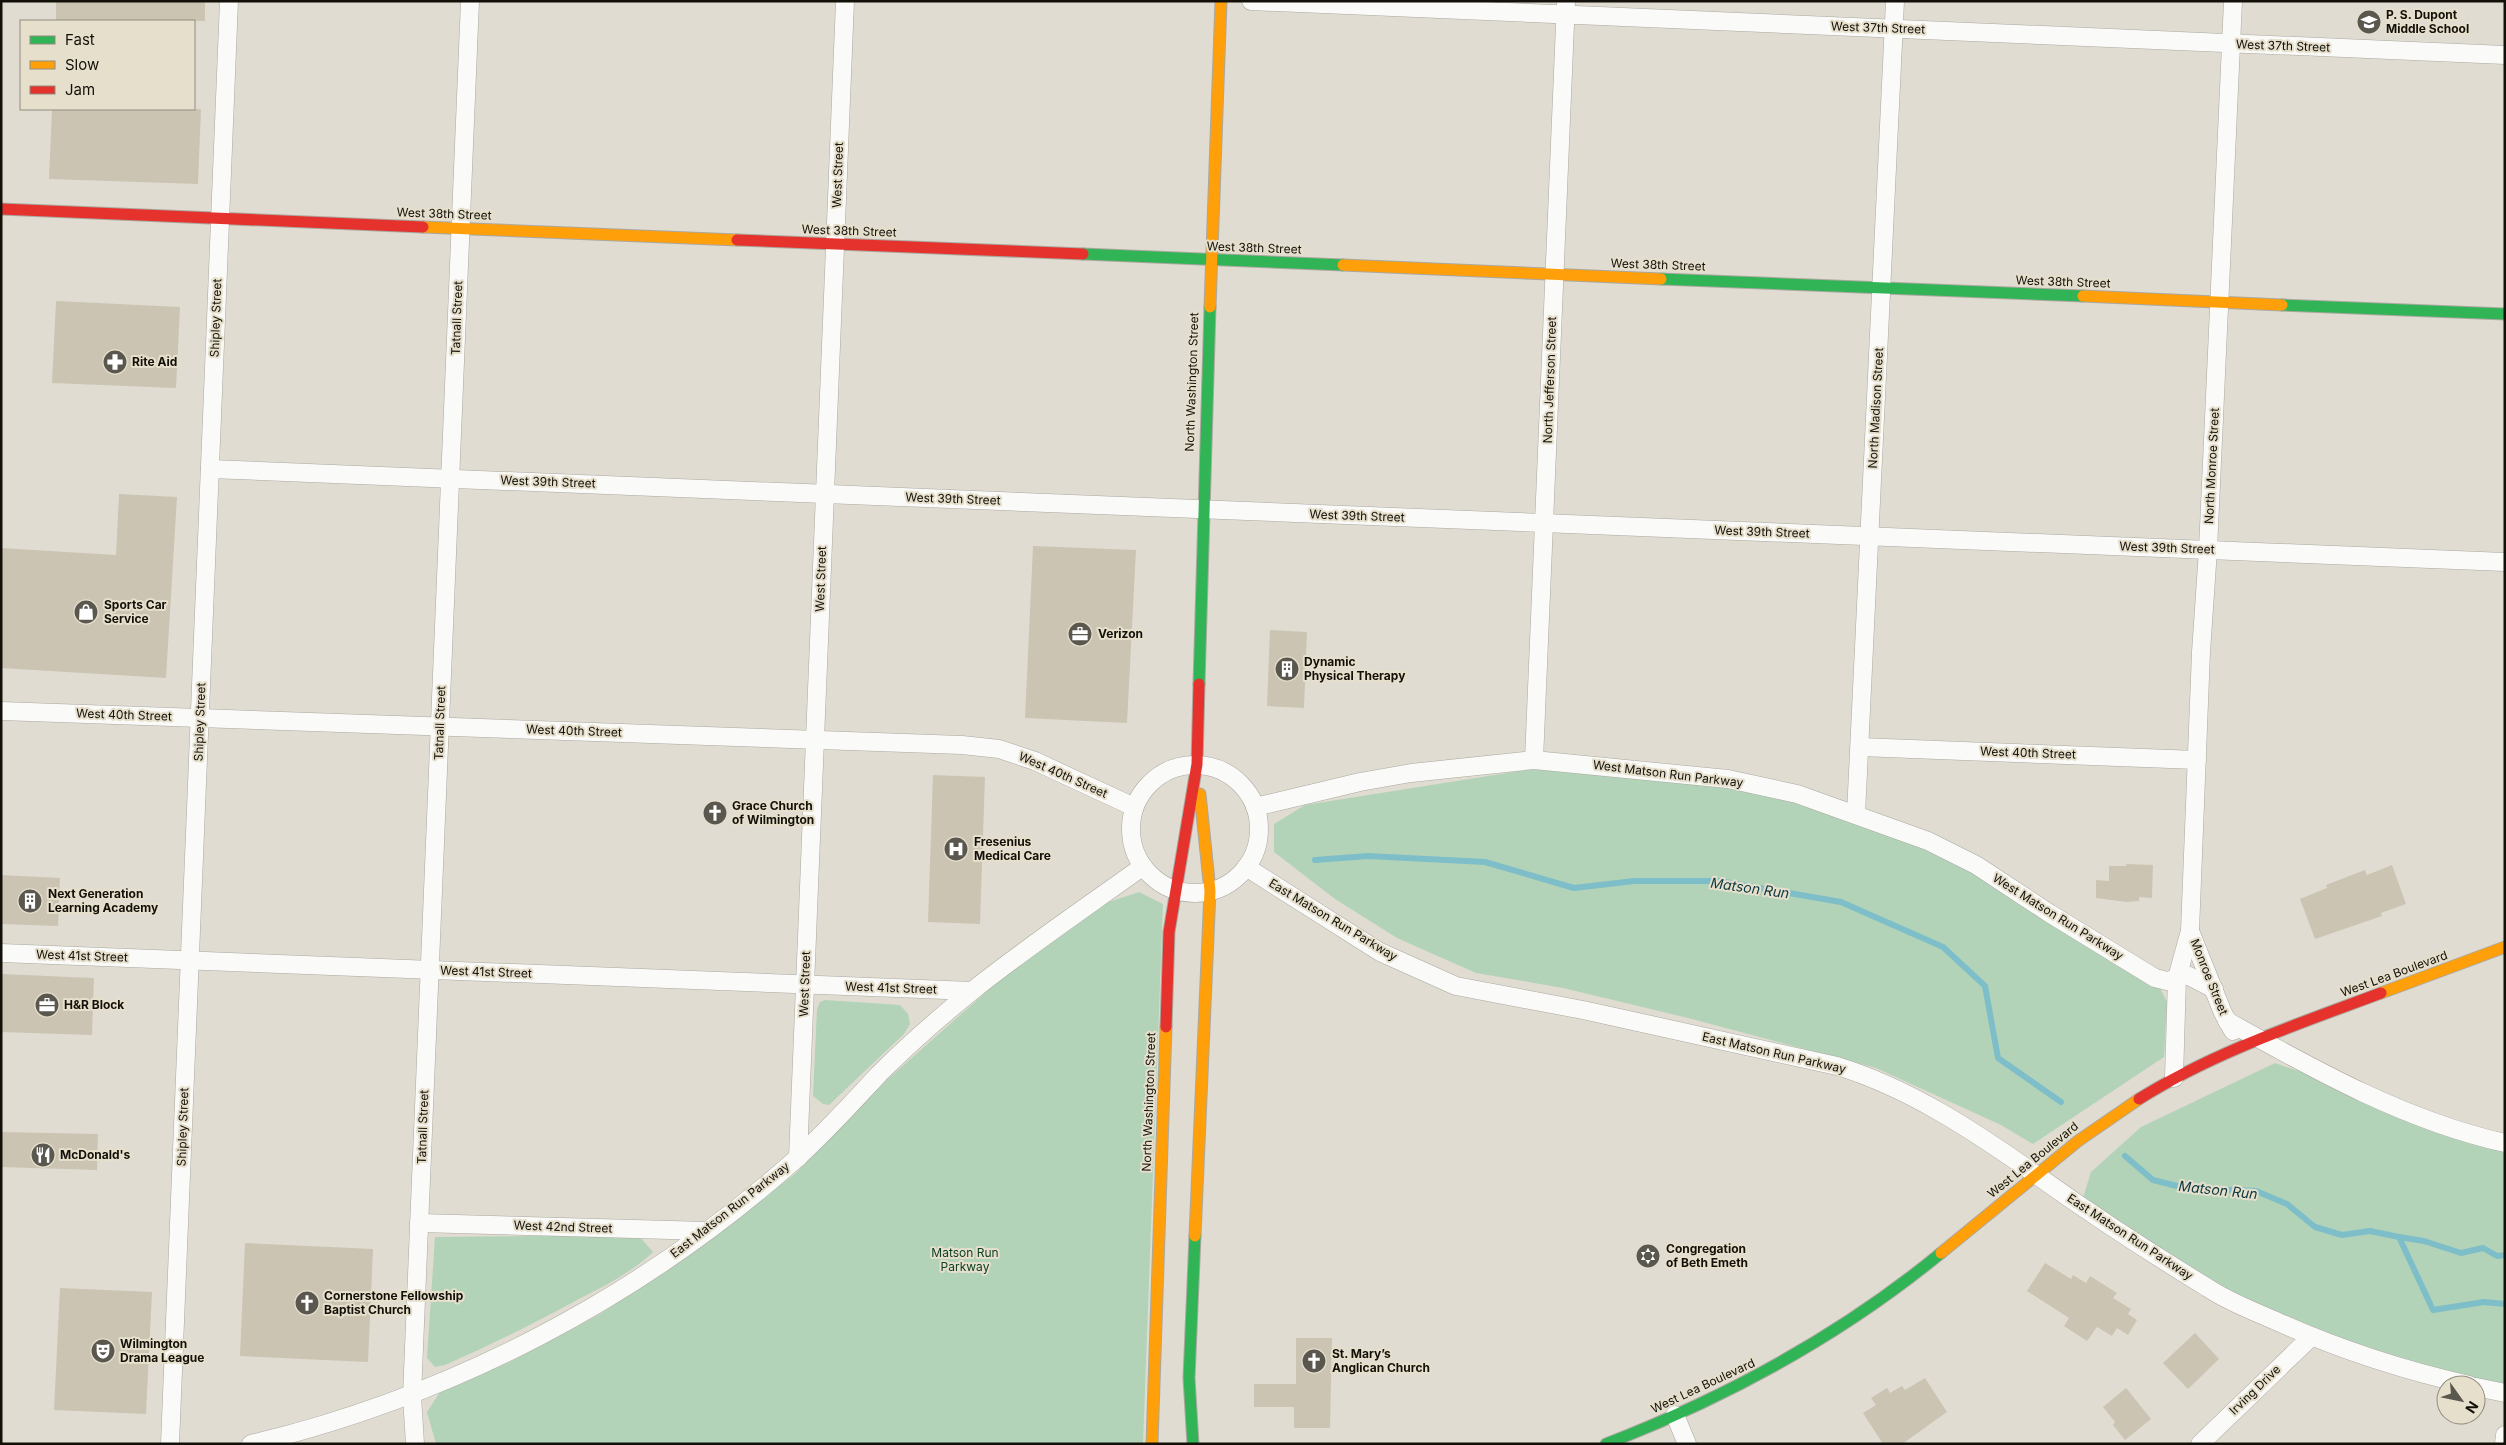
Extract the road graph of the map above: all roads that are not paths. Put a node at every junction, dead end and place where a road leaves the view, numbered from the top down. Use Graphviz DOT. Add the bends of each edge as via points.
graph roads {
  1 [pos="229,1"];
  2 [pos="470,1"];
  3 [pos="845,1"];
  4 [pos="1221,1"];
  5 [pos="1251,1"];
  6 [pos="1895,1"];
  7 [pos="2233,1"];
  8 [pos="1566,8"];
  9 [pos="1894,29"];
  10 [pos="2231,44"];
  11 [pos="2505,55"];
  12 [pos="1,209"];
  13 [pos="220,218"];
  14 [pos="460,228"];
  15 [pos="836,244"];
  16 [pos="1210,260"];
  17 [pos="1555,274"];
  18 [pos="1882,288"];
  19 [pos="2220,302"];
  20 [pos="2505,314"];
  21 [pos="210,469"];
  22 [pos="450,478"];
  23 [pos="825,494"];
  24 [pos="1202,509"];
  25 [pos="1544,523"];
  26 [pos="1870,536"];
  27 [pos="2208,550"];
  28 [pos="2505,562"];
  29 [pos="1,711"];
  30 [pos="200,718"];
  31 [pos="440,726"];
  32 [pos="815,740"];
  33 [pos="1860,746"];
  34 [pos="1534,760"];
  35 [pos="2197,760"];
  36 [pos="1197,764"];
  37 [pos="1134,807"];
  38 [pos="1256,807"];
  39 [pos="1856,814"];
  40 [pos="1142,867"];
  41 [pos="1246,867"];
  42 [pos="1174,890"];
  43 [pos="1210,891"];
  44 [pos="2190,931"];
  45 [pos="2505,948"];
  46 [pos="1,953"];
  47 [pos="190,960"];
  48 [pos="430,970"];
  49 [pos="2178,978"];
  50 [pos="805,985"];
  51 [pos="2214,989"];
  52 [pos="972,991"];
  53 [pos="2252,1042"];
  54 [pos="2174,1078"];
  55 [pos="2505,1143"];
  56 [pos="798,1158"];
  57 [pos="2035,1174"];
  58 [pos="419,1223"];
  59 [pos="707,1231"];
  60 [pos="2310,1337"];
  61 [pos="2436,1377"];
  62 [pos="2486,1389"];
  63 [pos="2505,1393"];
  64 [pos="412,1396"];
  65 [pos="1675,1416"];
  66 [pos="2505,1435"];
  67 [pos="170,1444"];
  68 [pos="251,1444"];
  69 [pos="415,1444"];
  70 [pos="1152,1444"];
  71 [pos="1194,1444"];
  72 [pos="1606,1444"];
  73 [pos="1687,1444"];
  74 [pos="2200,1444"];
  75 [pos="2504,1444"];
  1 -- 13 [label="street, Shipley Street"];
  2 -- 14 [label="street, Tatnall Street"];
  3 -- 15 [label="street, West Street"];
  4 -- 16 [label="street, North Washington Street"];
  5 -- 8 [label="street, West 37th Street"];
  6 -- 9 [label="street, North Madison Street"];
  7 -- 10 [label="street, North Monroe Street"];
  8 -- 9 [label="street, West 37th Street"];
  8 -- 17 [label="street, North Jefferson Street"];
  9 -- 10 [label="street, West 37th Street"];
  9 -- 18 [label="street, North Madison Street"];
  10 -- 11 [label="street, West 37th Street"];
  10 -- 19 [label="street, North Monroe Street"];
  12 -- 13 [label="street, West 38th Street"];
  13 -- 14 [label="street, West 38th Street"];
  13 -- 21 [label="street, Shipley Street"];
  14 -- 15 [label="street, West 38th Street"];
  14 -- 22 [label="street, Tatnall Street"];
  15 -- 16 [label="street, West 38th Street"];
  15 -- 23 [label="street, West Street"];
  16 -- 17 [label="street, West 38th Street"];
  16 -- 24 [label="street, North Washington Street"];
  17 -- 18 [label="street, West 38th Street"];
  17 -- 25 [label="street, North Jefferson Street"];
  18 -- 19 [label="street, West 38th Street"];
  18 -- 26 [label="street, North Madison Street"];
  19 -- 20 [label="street, West 38th Street"];
  19 -- 27 [label="street, North Monroe Street"];
  21 -- 22 [label="street, West 39th Street"];
  21 -- 30 [label="street, Shipley Street"];
  22 -- 23 [label="street, West 39th Street"];
  22 -- 31 [label="street, Tatnall Street"];
  23 -- 24 [label="street, West 39th Street"];
  23 -- 32 [label="street, West Street"];
  24 -- 25 [label="street, West 39th Street"];
  24 -- 36 [label="street, North Washington Street"];
  25 -- 26 [label="street, West 39th Street"];
  25 -- 34 [label="street, North Jefferson Street"];
  26 -- 27 [label="street, West 39th Street"];
  26 -- 33 [label="street, North Madison Street"];
  27 -- 28 [label="street, West 39th Street"];
  27 -- 35 [label="street, North Monroe Street"];
  29 -- 30 [label="street, West 40th Street"];
  30 -- 31 [label="street, West 40th Street"];
  30 -- 47 [label="street, Shipley Street"];
  31 -- 32 [label="street, West 40th Street"];
  31 -- 48 [label="street, Tatnall Street"];
  32 -- 37 [label="street, West 40th Street" via="999,749 1036,761"];
  32 -- 50 [label="street, West Street"];
  33 -- 35 [label="street, West 40th Street"];
  33 -- 39 [label="street, North Madison Street"];
  34 -- 38 [label="street, West Matson Run Parkway" via="1429,770"];
  34 -- 39 [label="street, West Matson Run Parkway" via="1728,778 1797,794"];
  35 -- 44 [label="street, North Monroe Street"];
  36 -- 37 [label="street" via="1177,767 1158,776 1144,789"];
  36 -- 38 [label="street" via="1216,768 1233,777"];
  36 -- 42 [label="street, North Washington Street"];
  36 -- 43 [label="street, North Washington Street"];
  37 -- 40 [label="street" via="1131,838"];
  38 -- 41 [label="street" via="1258,838"];
  39 -- 49 [label="street, West Matson Run Parkway" via="1928,841 1976,865 2155,978 2167,981"];
  40 -- 42 [label="street" via="1156,881"];
  40 -- 52 [label="street, East Matson Run Parkway"];
  41 -- 43 [label="street" via="1230,883"];
  41 -- 57 [label="street, East Matson Run Parkway" via="1380,952 1456,986 1592,1012 1860,1073 1912,1096 2005,1152"];
  42 -- 43 [label="street" via="1192,894"];
  42 -- 70 [label="street, North Washington Street" via="1169,932"];
  43 -- 71 [label="street, North Washington Street" via="1189,1378"];
  44 -- 49 [label="street, Monroe Street"];
  44 -- 51 [label="street, Monroe Street"];
  45 -- 53 [label="street, West Lea Boulevard"];
  46 -- 47 [label="street, West 41st Street"];
  47 -- 48 [label="street, West 41st Street"];
  47 -- 67 [label="street, Shipley Street"];
  48 -- 50 [label="street, West 41st Street"];
  48 -- 58 [label="street, Tatnall Street"];
  49 -- 51 [label="street, West Matson Run Parkway" via="2187,975"];
  49 -- 54 [label="street, Monroe Street"];
  50 -- 52 [label="street, West 41st Street"];
  50 -- 56 [label="street, West Street"];
  51 -- 53 [label="street, Monroe Street" via="2227,1021"];
  52 -- 56 [label="street, East Matson Run Parkway" via="881,1073"];
  53 -- 54 [label="street, West Lea Boulevard"];
  53 -- 55 [label="street" via="2392,1106 2464,1134"];
  54 -- 57 [label="street, West Lea Boulevard" via="2111,1117"];
  56 -- 59 [label="street, East Matson Run Parkway"];
  57 -- 60 [label="street, East Matson Run Parkway" via="2210,1290"];
  57 -- 65 [label="street, West Lea Boulevard" via="1935,1258 1841,1327 1790,1359"];
  58 -- 59 [label="street, West 42nd Street"];
  58 -- 64 [label="street, Tatnall Street"];
  59 -- 64 [label="street, East Matson Run Parkway" via="605,1301 502,1355"];
  60 -- 61 [label="street, East Matson Run Parkway" via="2388,1365"];
  60 -- 74 [label="street, Irving Drive"];
  62 -- 63 [label="street"];
  64 -- 68 [label="street, East Matson Run Parkway"];
  64 -- 69 [label="street, Tatnall Street"];
  65 -- 72 [label="street, West Lea Boulevard"];
  65 -- 73 [label="street"];
  66 -- 75 [label="street"];
}
